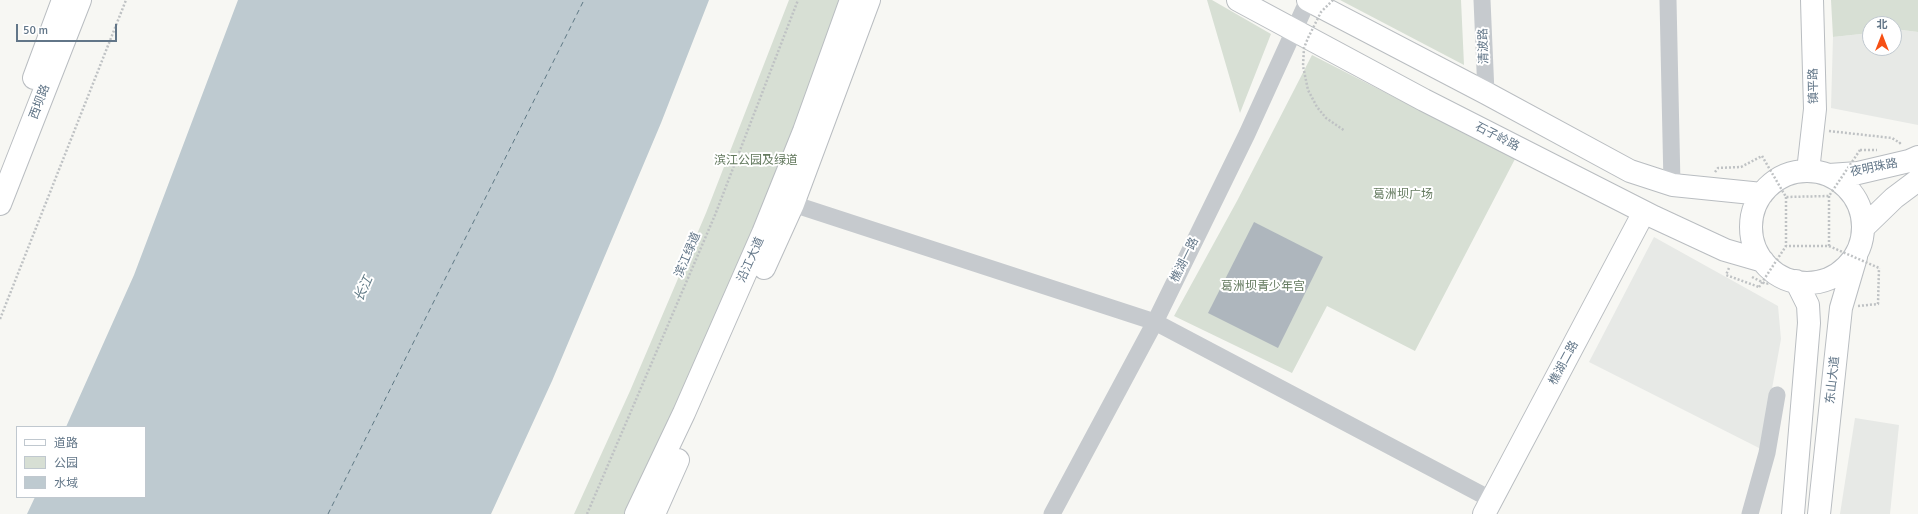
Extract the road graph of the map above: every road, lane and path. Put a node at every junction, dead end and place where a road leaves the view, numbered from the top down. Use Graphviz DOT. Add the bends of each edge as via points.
graph roads {
  1 [pos="62,0"];
  2 [pos="80,0"];
  3 [pos="126,0"];
  4 [pos="798,0"];
  5 [pos="851,0"];
  6 [pos="869,0"];
  7 [pos="1238,0"];
  8 [pos="1308,0"];
  9 [pos="1333,0"];
  10 [pos="1482,0"];
  11 [pos="1668,0"];
  12 [pos="1812,0"];
  13 [pos="1293,31"];
  14 [pos="1486,93"];
  15 [pos="1813,128"];
  16 [pos="1345,131"];
  17 [pos="1894,145"];
  18 [pos="1883,150"];
  19 [pos="1918,157"];
  20 [pos="0,164"];
  21 [pos="1808,171"];
  22 [pos="1918,180"];
  23 [pos="1672,184"];
  24 [pos="1829,186"];
  25 [pos="1702,188"];
  26 [pos="1762,194"];
  27 [pos="1786,196"];
  28 [pos="0,204"];
  29 [pos="793,204"];
  30 [pos="1649,214"];
  31 [pos="1863,228"];
  32 [pos="1786,246"];
  33 [pos="1829,246"];
  34 [pos="1859,249"];
  35 [pos="1755,268"];
  36 [pos="1735,270"];
  37 [pos="1791,280"];
  38 [pos="1841,308"];
  39 [pos="0,319"];
  40 [pos="1155,322"];
  41 [pos="1777,395"];
  42 [pos="1490,509"];
  43 [pos="587,514"];
  44 [pos="636,514"];
  45 [pos="654,514"];
  46 [pos="1052,514"];
  47 [pos="1750,514"];
  48 [pos="1793,514"];
  49 [pos="1819,514"];
  1 -- 20 [label="main road, 西坝路"];
  2 -- 28 [label="main road, 西坝路"];
  3 -- 39 [label="path"];
  4 -- 43 [label="path, 滨江绿道" via="715,215"];
  5 -- 44 [label="main road, 沿江大道" via="804,131 763,233 684,413"];
  6 -- 29 [label="main road, 沿江大道"];
  7 -- 13 [label="main road, 石子岭路"];
  8 -- 13 [label="street, 樵湖一路"];
  8 -- 14 [label="main road"];
  9 -- 16 [label="path, bridge" via="1321,12 1308,38 1304,48 1303,66 1308,90 1317,107 1326,118"];
  10 -- 14 [label="street, 清波路"];
  11 -- 23 [label="street"];
  12 -- 15 [label="main road, 镇平路" via="1815,109"];
  13 -- 30 [label="main road, 石子岭路"];
  13 -- 40 [label="street, 樵湖一路" via="1247,134"];
  14 -- 23 [label="main road" via="1630,171"];
  15 -- 17 [label="path" via="1892,138 1900,143"];
  15 -- 21 [label="main road, 镇平路"];
  18 -- 24 [label="path, bridge" via="1860,150"];
  19 -- 24 [label="main road, 夜明珠路" via="1858,173"];
  21 -- 24 [label="main road, 东山大道"];
  21 -- 26 [label="main road, 东山大道" via="1790,173 1774,182"];
  22 -- 31 [label="main road" via="1894,198"];
  23 -- 25 [label="main road"];
  24 -- 27 [label="path, bridge"];
  24 -- 31 [label="main road, 东山大道" via="1842,183 1852,193 1859,206"];
  24 -- 33 [label="path"];
  25 -- 26 [label="main road"];
  25 -- 27 [label="path, bridge" via="1718,168 1741,167 1762,156"];
  26 -- 35 [label="main road, 东山大道" via="1754,210 1751,228"];
  27 -- 32 [label="path"];
  29 -- 40 [label="street"];
  29 -- 45 [label="main road, 沿江大道"];
  30 -- 35 [label="main road, 石子岭路" via="1725,250"];
  30 -- 42 [label="main road, 樵湖二路"];
  31 -- 34 [label="main road, 东山大道"];
  32 -- 33 [label="path"];
  32 -- 36 [label="path, bridge" via="1759,287 1726,275 1729,267"];
  33 -- 38 [label="path, bridge" via="1879,268 1878,304"];
  34 -- 37 [label="main road, 东山大道" via="1841,271 1828,278 1812,282"];
  34 -- 38 [label="main road, 东山大道"];
  35 -- 37 [label="main road, 东山大道" via="1773,271"];
  35 -- 37 [label="path" via="1766,284"];
  37 -- 48 [label="main road" via="1808,305 1809,323"];
  38 -- 49 [label="main road, 东山大道"];
  40 -- 42 [label="street"];
  40 -- 46 [label="street, 樵湖一路"];
  41 -- 47 [label="street" via="1767,453"];
}
